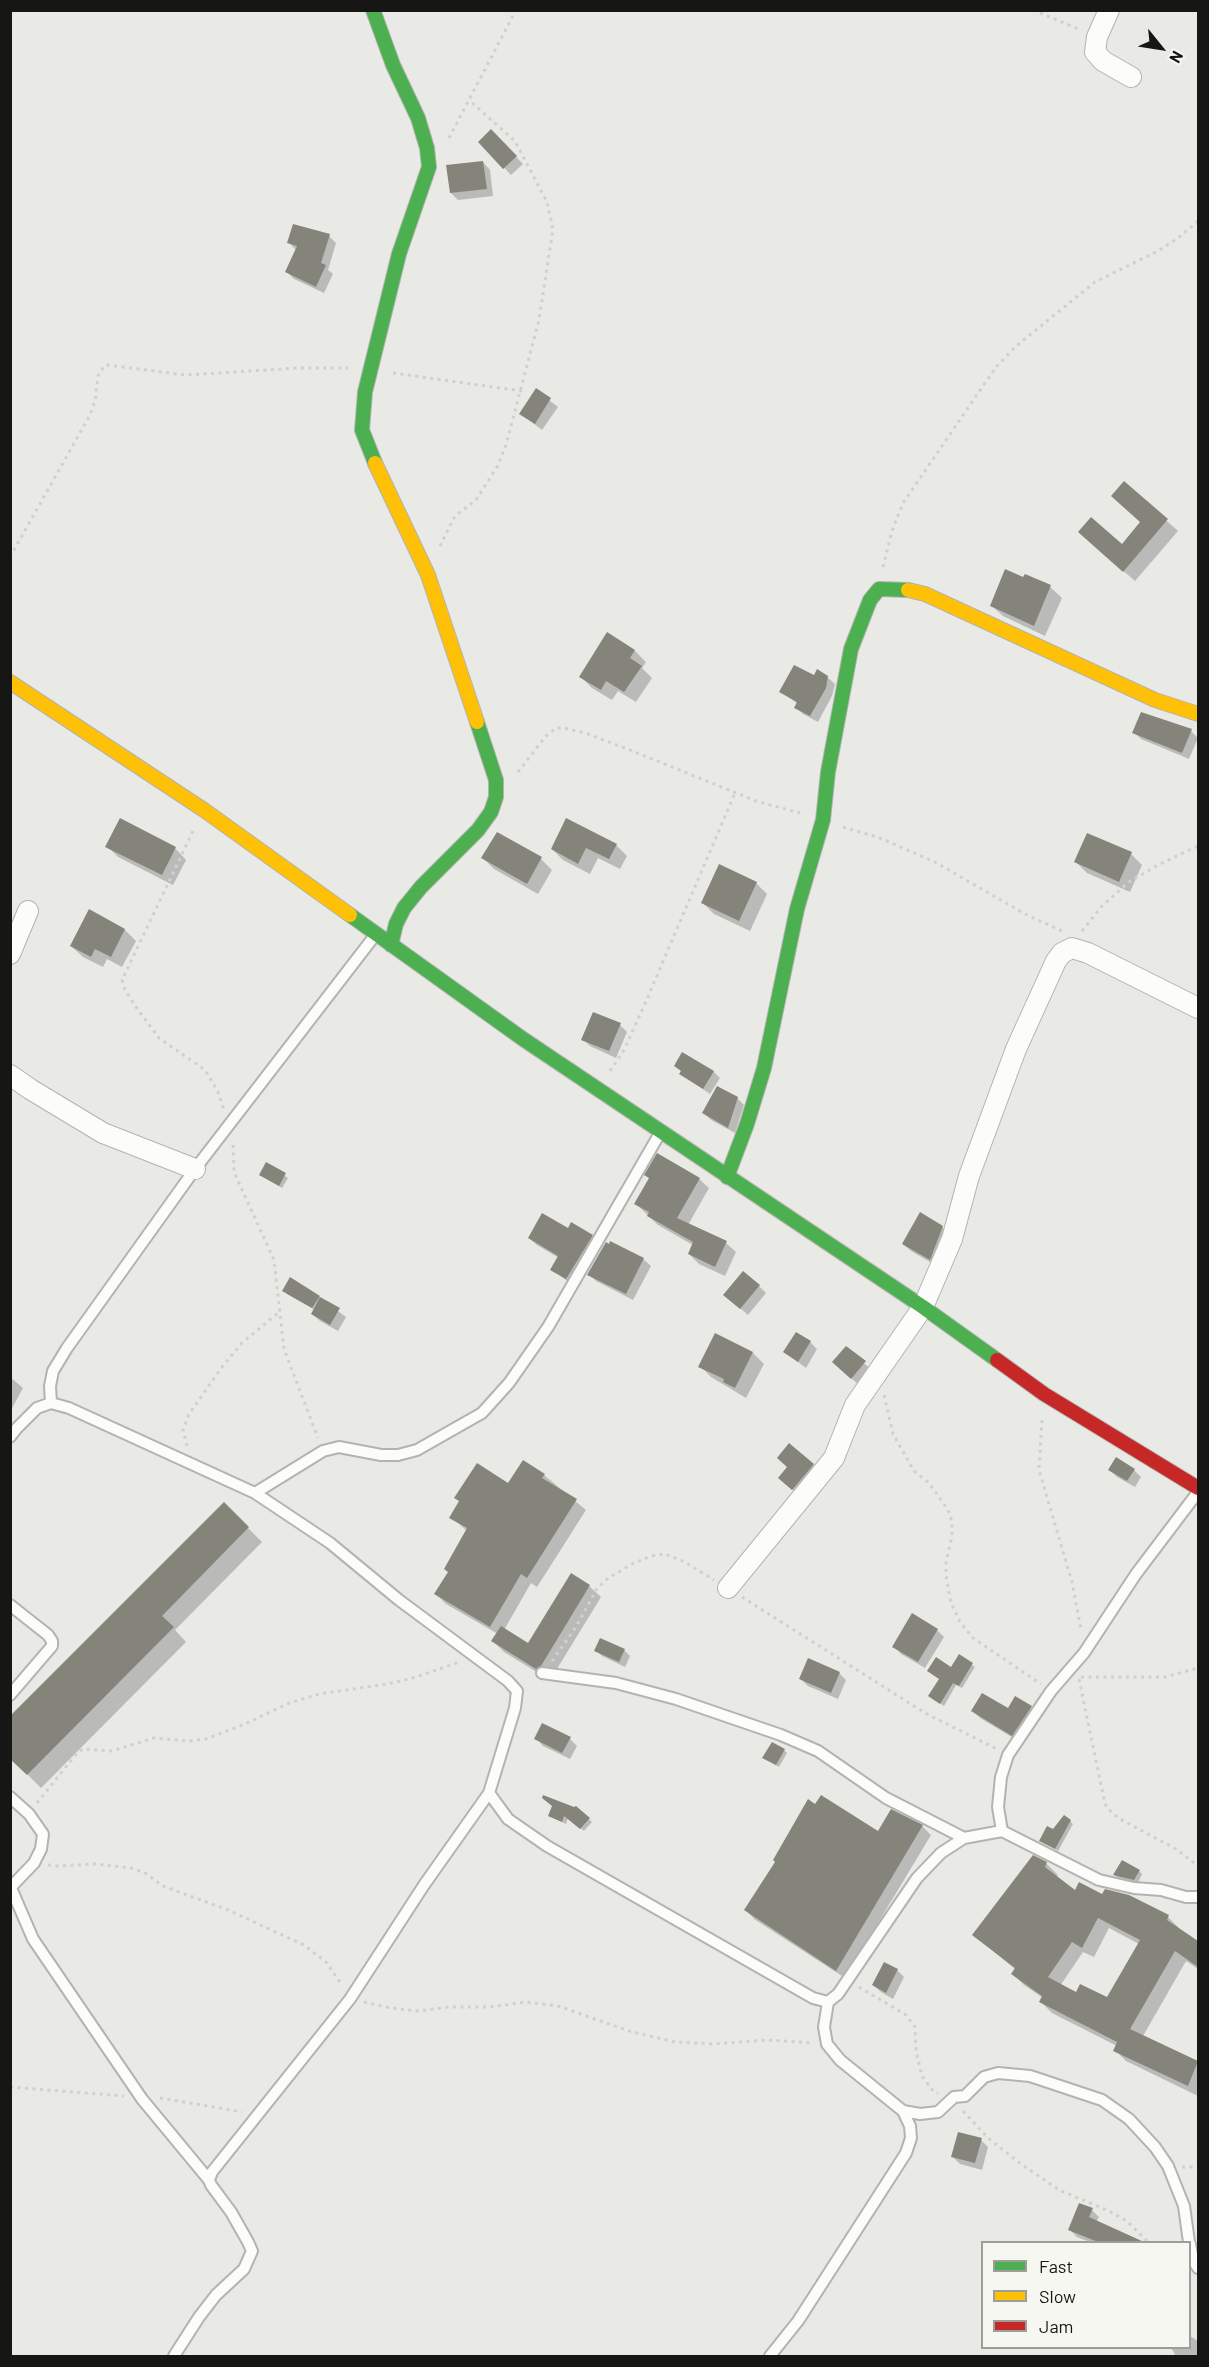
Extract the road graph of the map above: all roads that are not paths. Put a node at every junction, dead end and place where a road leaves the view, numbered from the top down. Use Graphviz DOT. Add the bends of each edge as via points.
graph roads {
  1 [pos="373,10"];
  2 [pos="1108,10"];
  3 [pos="1131,77"];
  4 [pos="10,682"];
  5 [pos="1198,714"];
  6 [pos="28,911"];
  7 [pos="376,933"];
  8 [pos="391,945"];
  9 [pos="10,954"];
  10 [pos="1195,1003"];
  11 [pos="10,1075"];
  12 [pos="662,1130"];
  13 [pos="195,1169"];
  14 [pos="727,1176"];
  15 [pos="923,1306"];
  16 [pos="51,1403"];
  17 [pos="10,1437"];
  18 [pos="1198,1488"];
  19 [pos="1198,1492"];
  20 [pos="255,1493"];
  21 [pos="728,1588"];
  22 [pos="10,1605"];
  23 [pos="542,1673"];
  24 [pos="10,1695"];
  25 [pos="489,1793"];
  26 [pos="10,1797"];
  27 [pos="1002,1831"];
  28 [pos="963,1838"];
  29 [pos="11,1888"];
  30 [pos="1198,1897"];
  31 [pos="828,2002"];
  32 [pos="903,2111"];
  33 [pos="209,2180"];
  34 [pos="1189,2241"];
  35 [pos="1191,2252"];
  36 [pos="1198,2268"];
  37 [pos="174,2356"];
  38 [pos="770,2356"];
  1 -- 8 [label="street" via="418,118 429,167 399,254 370,368 362,430 428,575 496,780 491,812 404,908"];
  2 -- 3 [label="street" via="1095,45 1097,56"];
  4 -- 7 [label="street" via="204,810"];
  5 -- 14 [label="street" via="1155,700 925,594 900,588 879,589 870,600 851,649 823,820 797,909 764,1068"];
  6 -- 9 [label="street"];
  7 -- 8 [label="street"];
  7 -- 13 [label="lane"];
  8 -- 12 [label="street" via="598,1090"];
  10 -- 15 [label="street" via="1074,943 1062,953 1016,1049 969,1176 952,1239"];
  11 -- 13 [label="street" via="104,1133"];
  12 -- 14 [label="street"];
  12 -- 20 [label="lane" via="548,1327 509,1383 482,1413 417,1450 398,1455 339,1447 323,1451"];
  13 -- 16 [label="lane" via="52,1371"];
  14 -- 15 [label="street"];
  15 -- 18 [label="street" via="1044,1394"];
  15 -- 21 [label="street" via="855,1405 834,1458"];
  16 -- 17 [label="lane" via="37,1408"];
  16 -- 20 [label="lane"];
  19 -- 27 [label="lane" via="1008,1755 998,1807"];
  20 -- 25 [label="lane" via="330,1543 517,1691"];
  22 -- 24 [label="lane" via="52,1641 52,1646"];
  23 -- 28 [label="lane" via="626,1686 781,1735 819,1751 886,1798"];
  25 -- 31 [label="lane" via="508,1819 547,1846 813,1998"];
  25 -- 33 [label="lane" via="350,1999"];
  26 -- 29 [label="lane" via="43,1834 34,1863"];
  27 -- 28 [label="lane"];
  27 -- 30 [label="lane" via="1099,1880"];
  28 -- 31 [label="lane" via="941,1853 918,1878 849,1981"];
  29 -- 33 [label="lane" via="33,1939 142,2098"];
  31 -- 32 [label="lane" via="824,2027 827,2044 840,2060"];
  32 -- 34 [label="lane" via="938,2112 954,2097 965,2096 984,2077 1006,2073 1030,2076 1102,2100 1129,2119 1168,2166 1184,2206"];
  32 -- 38 [label="lane" via="911,2138 906,2153 798,2321"];
  33 -- 37 [label="lane" via="252,2251 244,2269 216,2295"];
  35 -- 36 [label="lane"];
}
